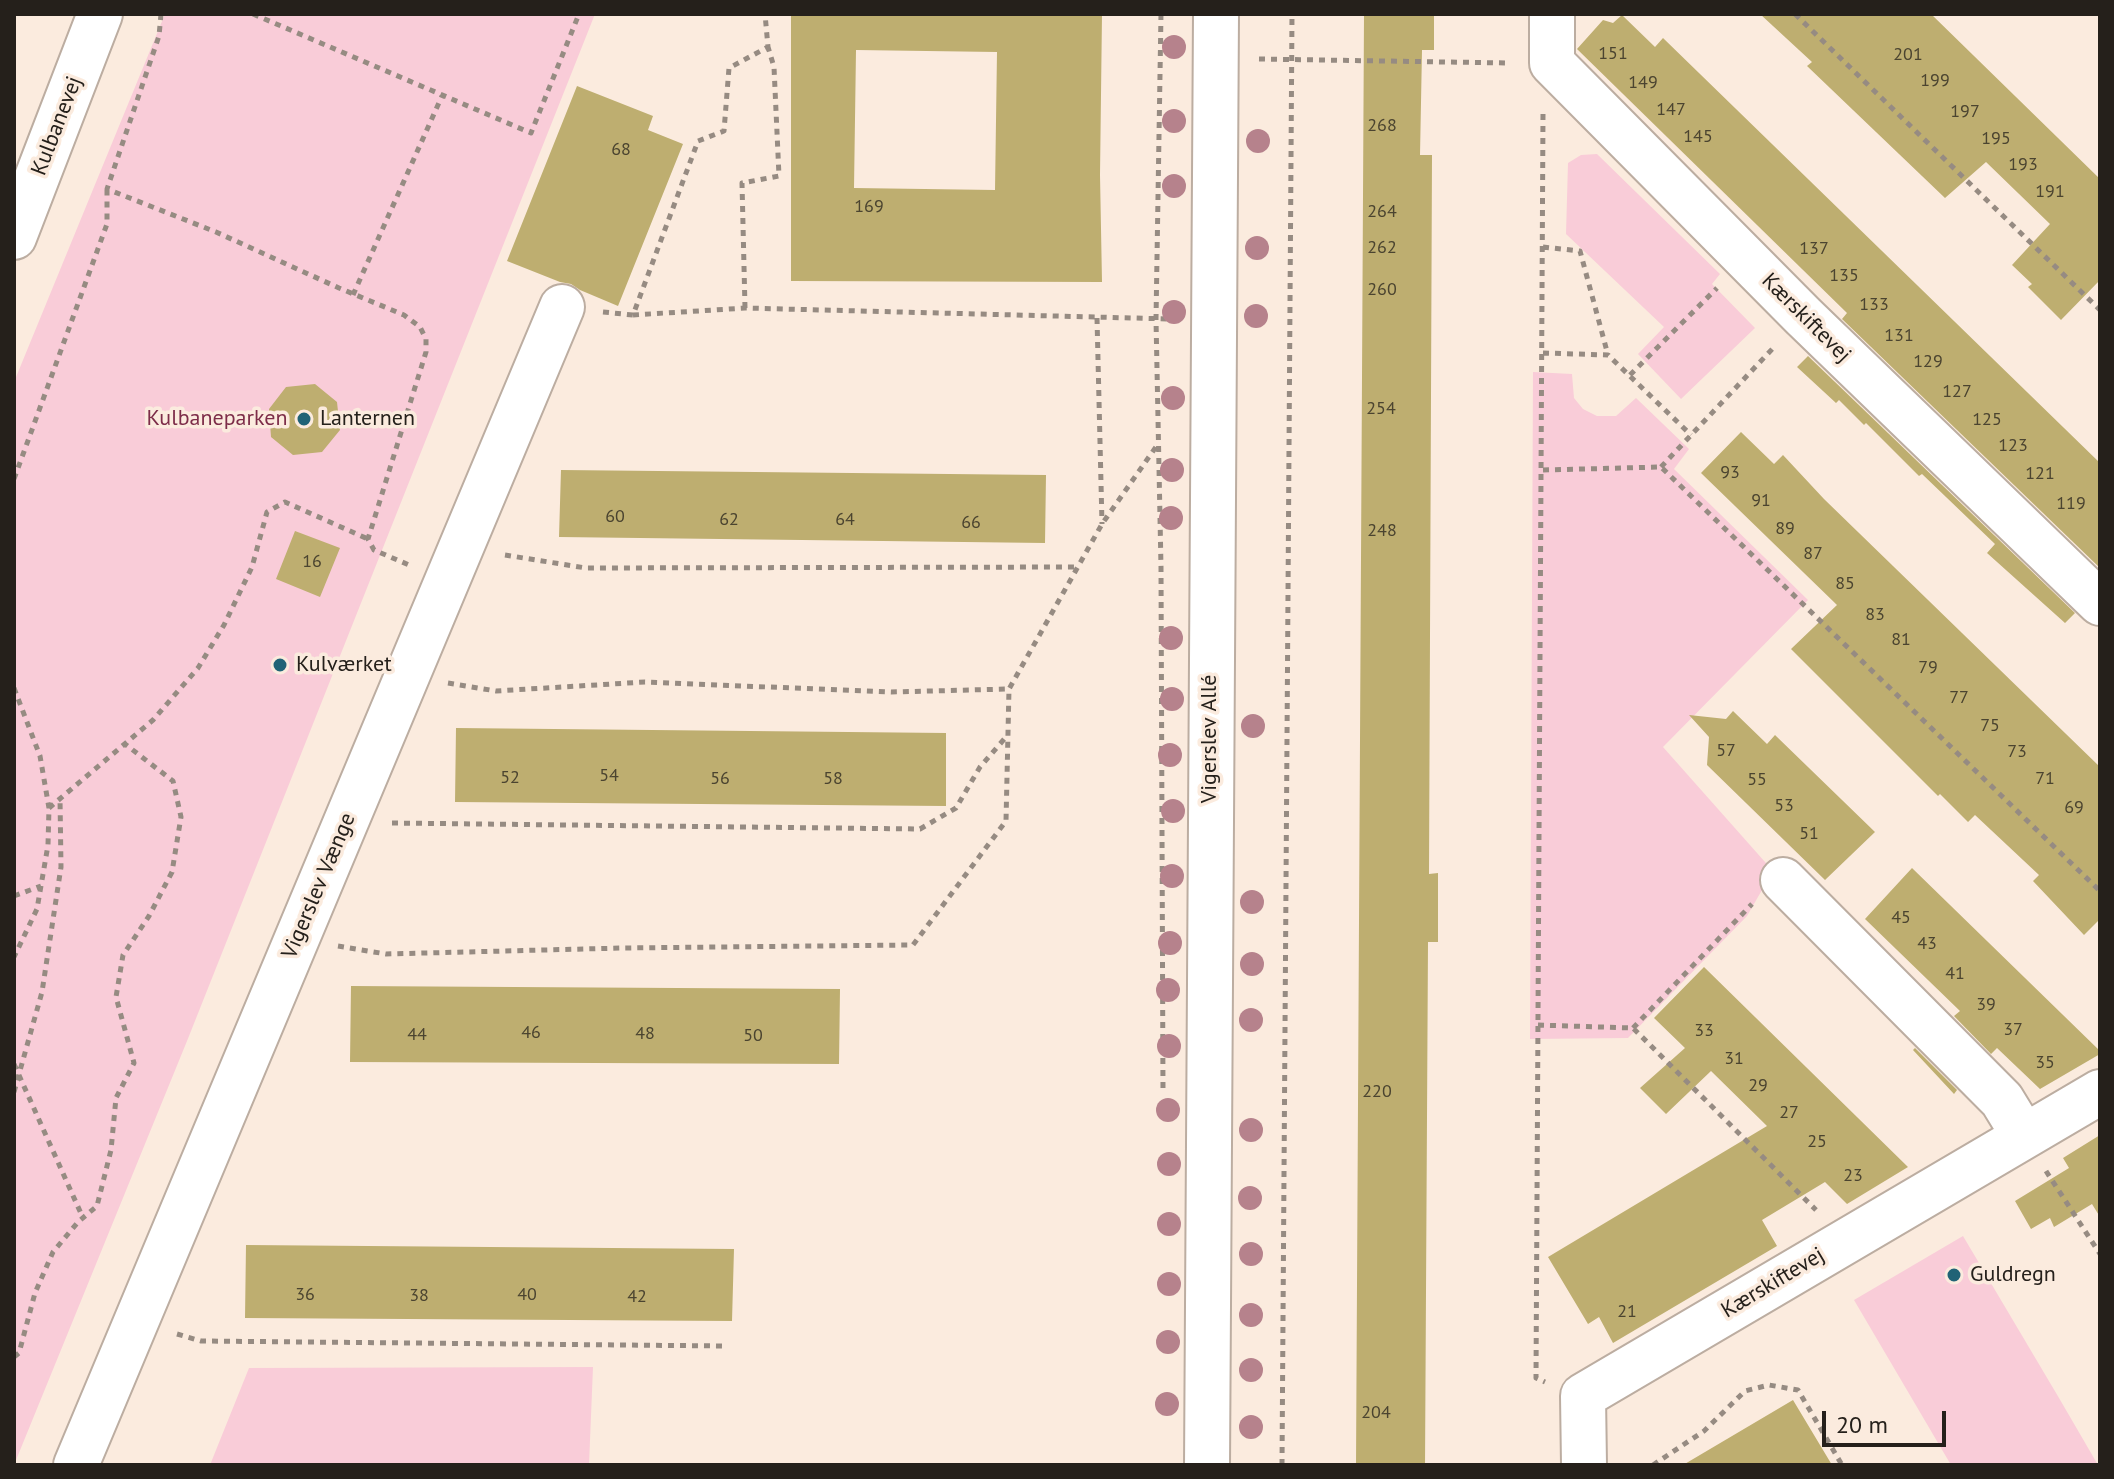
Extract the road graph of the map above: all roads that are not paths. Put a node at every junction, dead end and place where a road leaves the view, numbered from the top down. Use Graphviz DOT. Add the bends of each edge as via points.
graph roads {
  1 [pos="100,14"];
  2 [pos="1216,14"];
  3 [pos="1552,14"];
  4 [pos="27,156"];
  5 [pos="14,237"];
  6 [pos="562,307"];
  7 [pos="2100,603"];
  8 [pos="1783,880"];
  9 [pos="2100,1092"];
  10 [pos="2024,1136"];
  11 [pos="76,1465"];
  12 [pos="1207,1465"];
  13 [pos="1584,1465"];
  1 -- 4 [label="street, Kulbanevej"];
  2 -- 12 [label="street, Vigerslev Allé"];
  3 -- 7 [label="street, Kærskiftevej" via="1552,63 1803,316"];
  4 -- 5 [label="street, Kulbanevej"];
  6 -- 11 [label="street, Vigerslev Vænge"];
  8 -- 10 [label="street" via="2002,1100"];
  9 -- 10 [label="street, Kærskiftevej"];
  10 -- 13 [label="street, Kærskiftevej" via="1583,1396"];
}
